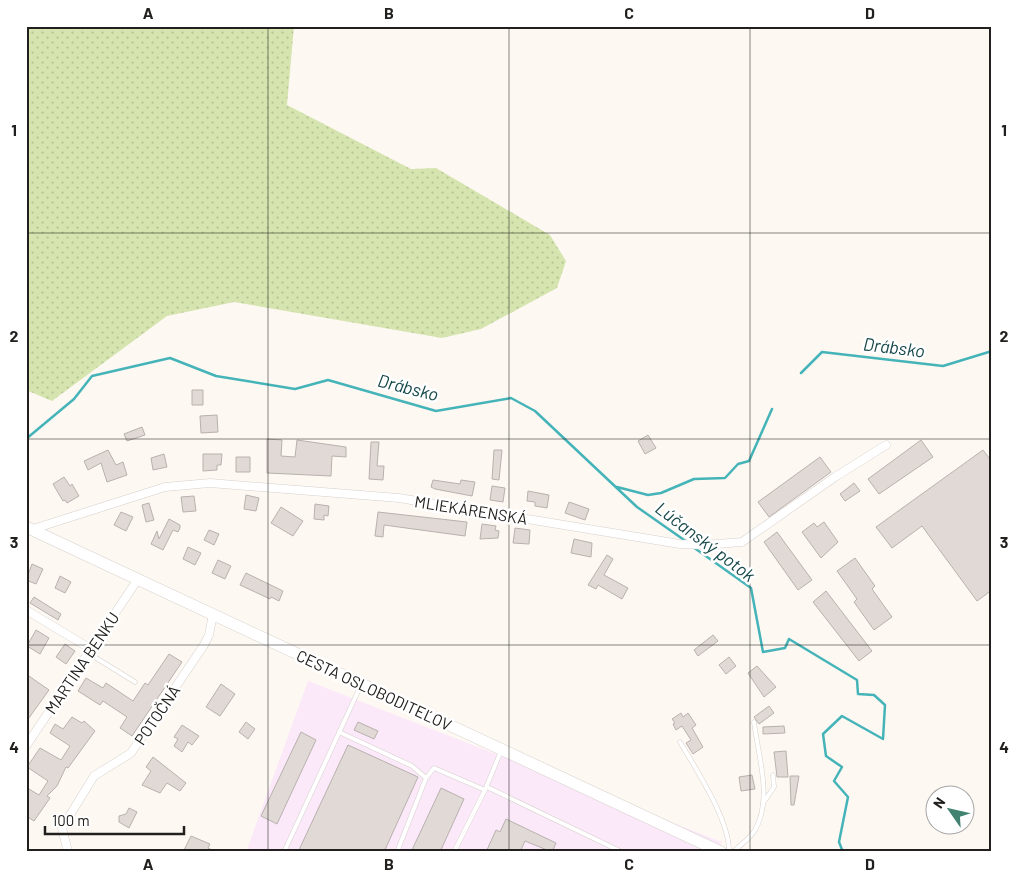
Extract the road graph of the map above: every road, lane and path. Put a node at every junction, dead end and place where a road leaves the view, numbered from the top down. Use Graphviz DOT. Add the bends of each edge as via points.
graph roads {
  1 [pos="886,445"];
  2 [pos="28,530"];
  3 [pos="138,579"];
  4 [pos="26,610"];
  5 [pos="213,614"];
  6 [pos="90,651"];
  7 [pos="135,682"];
  8 [pos="361,684"];
  9 [pos="754,722"];
  10 [pos="340,732"];
  11 [pos="680,742"];
  12 [pos="26,746"];
  13 [pos="502,749"];
  14 [pos="773,775"];
  15 [pos="426,778"];
  16 [pos="486,789"];
  17 [pos="763,802"];
  18 [pos="620,851"];
  19 [pos="68,852"];
  20 [pos="284,852"];
  21 [pos="397,852"];
  22 [pos="454,852"];
  23 [pos="722,852"];
  24 [pos="729,852"];
  25 [pos="733,852"];
  1 -- 2 [label="street, MLIEKÁRENSKÁ" via="742,542 680,544 398,498 210,483 164,487"];
  2 -- 3 [label="main road, CESTA OSLOBODITEĽOV"];
  3 -- 5 [label="main road, CESTA OSLOBODITEĽOV"];
  3 -- 6 [label="street, MARTINA BENKU"];
  4 -- 6 [label="street"];
  5 -- 8 [label="main road, CESTA OSLOBODITEĽOV"];
  5 -- 19 [label="street, POTOČNÁ" via="204,645 132,753 94,776 66,821 62,828"];
  6 -- 7 [label="lane"];
  6 -- 12 [label="street, MARTINA BENKU"];
  8 -- 10 [label="lane"];
  8 -- 13 [label="main road, CESTA OSLOBODITEĽOV"];
  9 -- 17 [label="lane" via="762,770"];
  10 -- 15 [label="lane" via="412,766"];
  10 -- 20 [label="lane"];
  11 -- 24 [label="lane" via="705,783 729,841"];
  13 -- 16 [label="lane"];
  13 -- 23 [label="main road, CESTA OSLOBODITEĽOV"];
  14 -- 17 [label="lane" via="774,787"];
  15 -- 16 [label="lane" via="434,768"];
  15 -- 21 [label="lane"];
  16 -- 18 [label="lane"];
  16 -- 22 [label="lane"];
  17 -- 25 [label="lane" via="754,832"];
}
